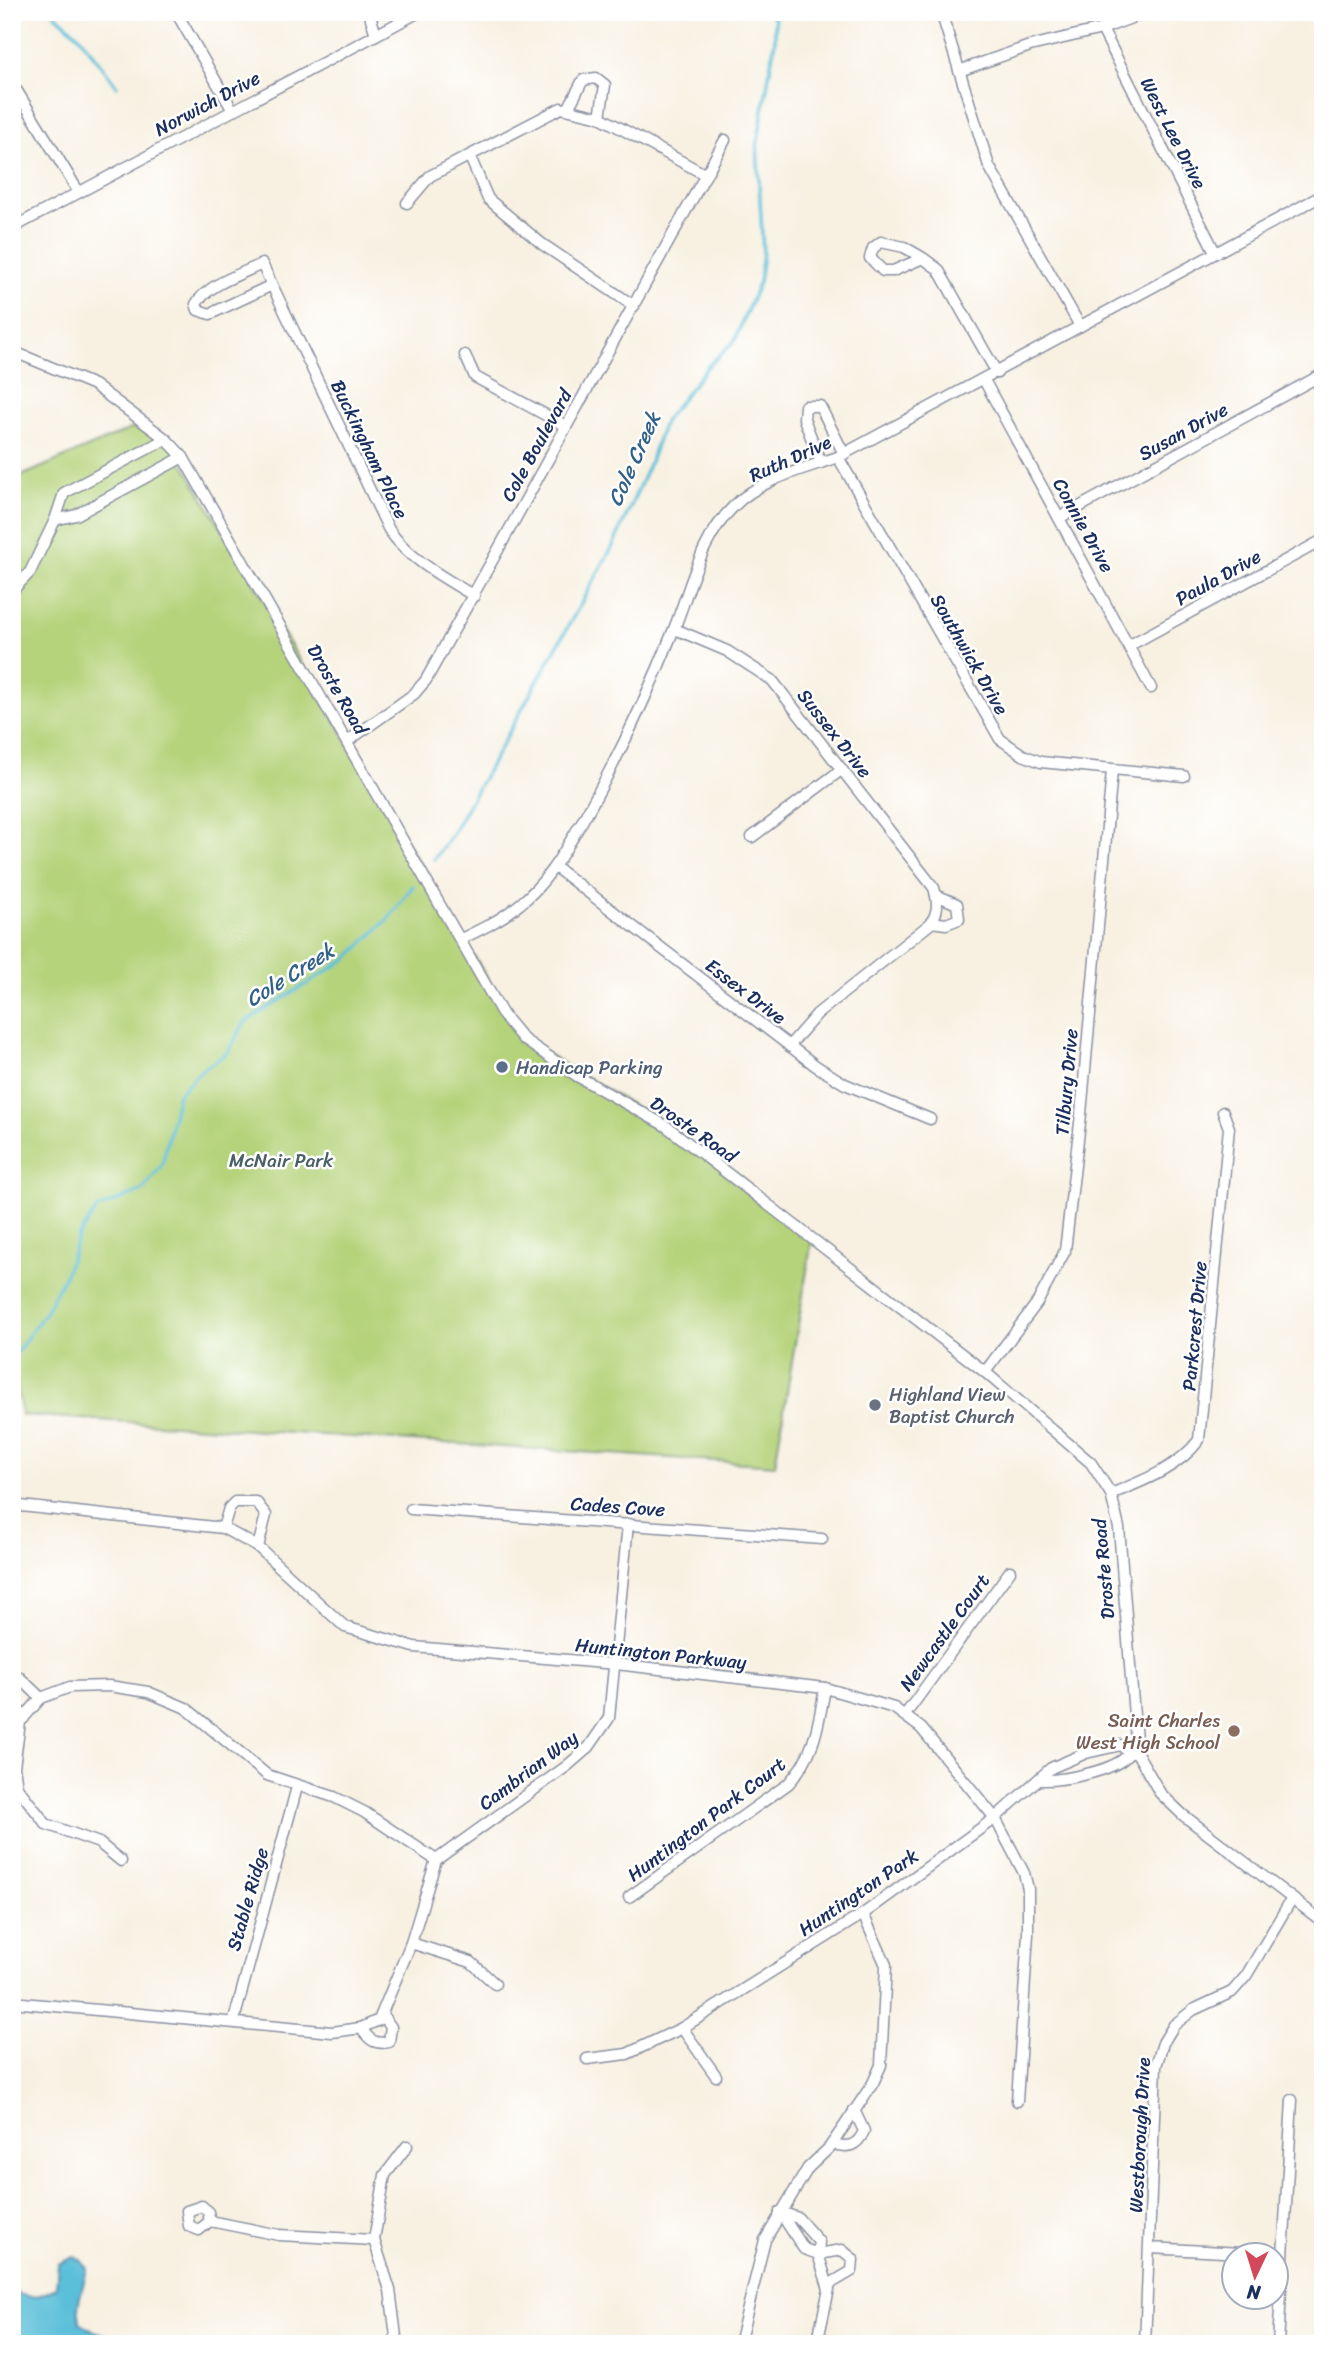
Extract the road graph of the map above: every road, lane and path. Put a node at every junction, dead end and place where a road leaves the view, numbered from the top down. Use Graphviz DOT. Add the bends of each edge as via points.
graph roads {
  1 [pos="176,12"];
  2 [pos="369,12"];
  3 [pos="419,12"];
  4 [pos="941,12"];
  5 [pos="1147,12"];
  6 [pos="1101,29"];
  7 [pos="376,35"];
  8 [pos="959,71"];
  9 [pos="12,83"];
  10 [pos="568,108"];
  11 [pos="232,109"];
  12 [pos="600,117"];
  13 [pos="725,140"];
  14 [pos="470,156"];
  15 [pos="706,175"];
  16 [pos="78,191"];
  17 [pos="1323,195"];
  18 [pos="407,203"];
  19 [pos="12,228"];
  20 [pos="1215,252"];
  21 [pos="923,258"];
  22 [pos="272,285"];
  23 [pos="634,306"];
  24 [pos="1080,326"];
  25 [pos="12,351"];
  26 [pos="465,355"];
  27 [pos="996,373"];
  28 [pos="1323,374"];
  29 [pos="984,380"];
  30 [pos="566,426"];
  31 [pos="166,439"];
  32 [pos="841,455"];
  33 [pos="183,457"];
  34 [pos="821,463"];
  35 [pos="1059,518"];
  36 [pos="55,520"];
  37 [pos="1323,540"];
  38 [pos="12,591"];
  39 [pos="474,596"];
  40 [pos="675,629"];
  41 [pos="1130,645"];
  42 [pos="1152,688"];
  43 [pos="348,741"];
  44 [pos="841,770"];
  45 [pos="1112,771"];
  46 [pos="1184,776"];
  47 [pos="752,836"];
  48 [pos="555,867"];
  49 [pos="936,895"];
  50 [pos="931,922"];
  51 [pos="461,939"];
  52 [pos="789,1046"];
  53 [pos="1223,1112"];
  54 [pos="929,1119"];
  55 [pos="985,1372"];
  56 [pos="1111,1494"];
  57 [pos="21,1506"];
  58 [pos="411,1509"];
  59 [pos="628,1524"];
  60 [pos="223,1528"];
  61 [pos="822,1539"];
  62 [pos="258,1546"];
  63 [pos="1010,1571"];
  64 [pos="616,1664"];
  65 [pos="12,1679"];
  66 [pos="825,1688"];
  67 [pos="41,1698"];
  68 [pos="12,1702"];
  69 [pos="905,1714"];
  70 [pos="24,1718"];
  71 [pos="1133,1753"];
  72 [pos="1040,1780"];
  73 [pos="298,1787"];
  74 [pos="995,1818"];
  75 [pos="436,1860"];
  76 [pos="121,1861"];
  77 [pos="629,1898"];
  78 [pos="1291,1900"];
  79 [pos="863,1914"];
  80 [pos="1323,1922"];
  81 [pos="411,1943"];
  82 [pos="495,1984"];
  83 [pos="12,2002"];
  84 [pos="383,2016"];
  85 [pos="234,2020"];
  86 [pos="361,2028"];
  87 [pos="682,2028"];
  88 [pos="587,2059"];
  89 [pos="716,2076"];
  90 [pos="1292,2099"];
  91 [pos="1017,2101"];
  92 [pos="854,2110"];
  93 [pos="832,2144"];
  94 [pos="407,2146"];
  95 [pos="780,2212"];
  96 [pos="210,2221"];
  97 [pos="374,2240"];
  98 [pos="1280,2240"];
  99 [pos="1150,2248"];
  100 [pos="1220,2252"];
  101 [pos="818,2254"];
  102 [pos="828,2285"];
  103 [pos="1278,2310"];
  104 [pos="397,2344"];
  105 [pos="739,2344"];
  106 [pos="817,2344"];
  107 [pos="1144,2344"];
  108 [pos="1278,2344"];
  1 -- 11 [label="street"];
  2 -- 7 [label="street"];
  3 -- 7 [label="street, Norwich Drive"];
  4 -- 8 [label="street"];
  5 -- 6 [label="street"];
  6 -- 8 [label="street" via="1030,46"];
  6 -- 20 [label="street, West Lee Drive"];
  7 -- 11 [label="street, Norwich Drive"];
  8 -- 24 [label="street" via="989,166"];
  9 -- 16 [label="street"];
  10 -- 12 [label="street"];
  10 -- 12 [label="street" via="583,80 596,78 605,85"];
  10 -- 14 [label="street"];
  11 -- 16 [label="street, Norwich Drive"];
  12 -- 15 [label="street"];
  13 -- 15 [label="street, Cole Boulevard"];
  14 -- 18 [label="street" via="430,176"];
  14 -- 23 [label="street" via="488,200 541,244"];
  15 -- 23 [label="street, Cole Boulevard"];
  16 -- 19 [label="street, Norwich Drive"];
  17 -- 20 [label="street, Ruth Drive"];
  20 -- 24 [label="street, Ruth Drive"];
  21 -- 27 [label="street" via="938,269"];
  22 -- 22 [label="street, Buckingham Place" via="262,264 201,296 196,304 198,310 210,314"];
  22 -- 39 [label="street, Buckingham Place" via="389,530 416,559"];
  23 -- 30 [label="street, Cole Boulevard"];
  24 -- 27 [label="street, Ruth Drive"];
  25 -- 31 [label="street, Droste Road" via="94,384"];
  26 -- 30 [label="street" via="475,377"];
  27 -- 29 [label="street, Ruth Drive"];
  28 -- 35 [label="street, Susan Drive"];
  29 -- 32 [label="street, Ruth Drive"];
  29 -- 35 [label="street, Connie Drive"];
  30 -- 39 [label="street, Cole Boulevard"];
  31 -- 33 [label="street, Droste Road"];
  31 -- 36 [label="street" via="64,493"];
  32 -- 34 [label="street, Ruth Drive"];
  32 -- 34 [label="street, Southwick Drive" via="820,406 805,406 804,419"];
  32 -- 45 [label="street, Southwick Drive" via="1000,739 1041,762"];
  33 -- 36 [label="street" via="76,516"];
  33 -- 43 [label="street, Droste Road"];
  34 -- 40 [label="street, Ruth Drive" via="776,480 734,506 696,565"];
  35 -- 41 [label="street, Connie Drive"];
  36 -- 38 [label="street" via="30,572"];
  37 -- 41 [label="street, Paula Drive"];
  39 -- 43 [label="street, Cole Boulevard" via="420,688"];
  40 -- 44 [label="street, Sussex Drive" via="727,651 772,680"];
  40 -- 48 [label="street, Ruth Drive" via="614,766"];
  41 -- 42 [label="street, Connie Drive"];
  43 -- 51 [label="street, Droste Road"];
  44 -- 47 [label="street"];
  44 -- 49 [label="street, Sussex Drive"];
  45 -- 46 [label="street, Southwick Drive"];
  45 -- 55 [label="street, Tilbury Drive" via="1065,1251 1037,1303"];
  48 -- 51 [label="street, Ruth Drive" via="522,903"];
  48 -- 52 [label="street, Essex Drive"];
  49 -- 50 [label="street" via="938,908"];
  49 -- 50 [label="street, Sussex Drive" via="957,904 959,919 946,924"];
  50 -- 52 [label="street, Sussex Drive" via="817,1014"];
  51 -- 55 [label="street, Droste Road" via="503,1014 523,1039 577,1076 666,1126"];
  52 -- 54 [label="street, Essex Drive" via="845,1084"];
  53 -- 56 [label="street, Parkcrest Drive" via="1229,1128 1199,1440 1184,1457"];
  55 -- 56 [label="street, Droste Road" via="1091,1462"];
  56 -- 71 [label="street, Droste Road" via="1119,1528"];
  57 -- 60 [label="street, Huntington Parkway"];
  58 -- 59 [label="street, Cades Cove"];
  59 -- 61 [label="street, Cades Cove"];
  59 -- 64 [label="street, Cambrian Way"];
  60 -- 62 [label="street, Huntington Parkway"];
  60 -- 62 [label="street" via="235,1502 256,1502 267,1515"];
  62 -- 64 [label="street, Huntington Parkway" via="345,1627 414,1647"];
  63 -- 69 [label="street, Newcastle Court"];
  64 -- 66 [label="street, Huntington Parkway"];
  64 -- 75 [label="street, Cambrian Way" via="609,1718 589,1747"];
  65 -- 67 [label="street" via="25,1680"];
  66 -- 69 [label="street, Huntington Parkway"];
  66 -- 77 [label="street, Huntington Park Court" via="806,1765 788,1784"];
  67 -- 70 [label="street"];
  67 -- 73 [label="street" via="70,1687 148,1692 186,1708 267,1775"];
  68 -- 70 [label="street"];
  69 -- 74 [label="street, Huntington Parkway"];
  70 -- 76 [label="street" via="14,1767 17,1787 35,1815 60,1831 99,1843"];
  71 -- 72 [label="street" via="1118,1764 1070,1778"];
  71 -- 72 [label="street, Huntington Park" via="1121,1745 1086,1753 1051,1768"];
  71 -- 78 [label="street, Droste Road" via="1160,1793 1183,1815"];
  72 -- 74 [label="street, Huntington Park"];
  73 -- 75 [label="street" via="364,1812"];
  73 -- 85 [label="street, Stable Ridge"];
  74 -- 79 [label="street, Huntington Park"];
  74 -- 91 [label="street, Huntington Parkway" via="1011,1844 1028,1889"];
  75 -- 81 [label="street"];
  78 -- 80 [label="street, Droste Road"];
  78 -- 99 [label="street, Westborough Drive" via="1232,1992 1193,2010 1174,2025 1163,2043 1156,2066"];
  79 -- 87 [label="street, Huntington Park"];
  79 -- 92 [label="street" via="886,1965 885,2013 881,2065"];
  81 -- 82 [label="street" via="471,1962"];
  81 -- 84 [label="street"];
  83 -- 85 [label="street"];
  84 -- 86 [label="street"];
  84 -- 86 [label="street" via="391,2027 389,2042 377,2044"];
  85 -- 86 [label="street" via="332,2032"];
  87 -- 88 [label="street, Huntington Park" via="627,2054"];
  87 -- 89 [label="street"];
  90 -- 98 [label="street"];
  92 -- 93 [label="street"];
  92 -- 93 [label="street" via="864,2131 860,2140 844,2147"];
  93 -- 95 [label="street" via="808,2168"];
  94 -- 97 [label="street" via="385,2175"];
  95 -- 101 [label="street" via="804,2249"];
  95 -- 105 [label="street" via="765,2240"];
  96 -- 97 [label="street" via="279,2235"];
  97 -- 104 [label="street" via="390,2290"];
  99 -- 100 [label="street"];
  99 -- 107 [label="street, Westborough Drive"];
  101 -- 102 [label="street"];
  101 -- 102 [label="street" via="842,2250 853,2259 852,2271"];
  102 -- 106 [label="street"];
  103 -- 108 [label="street"];
}
